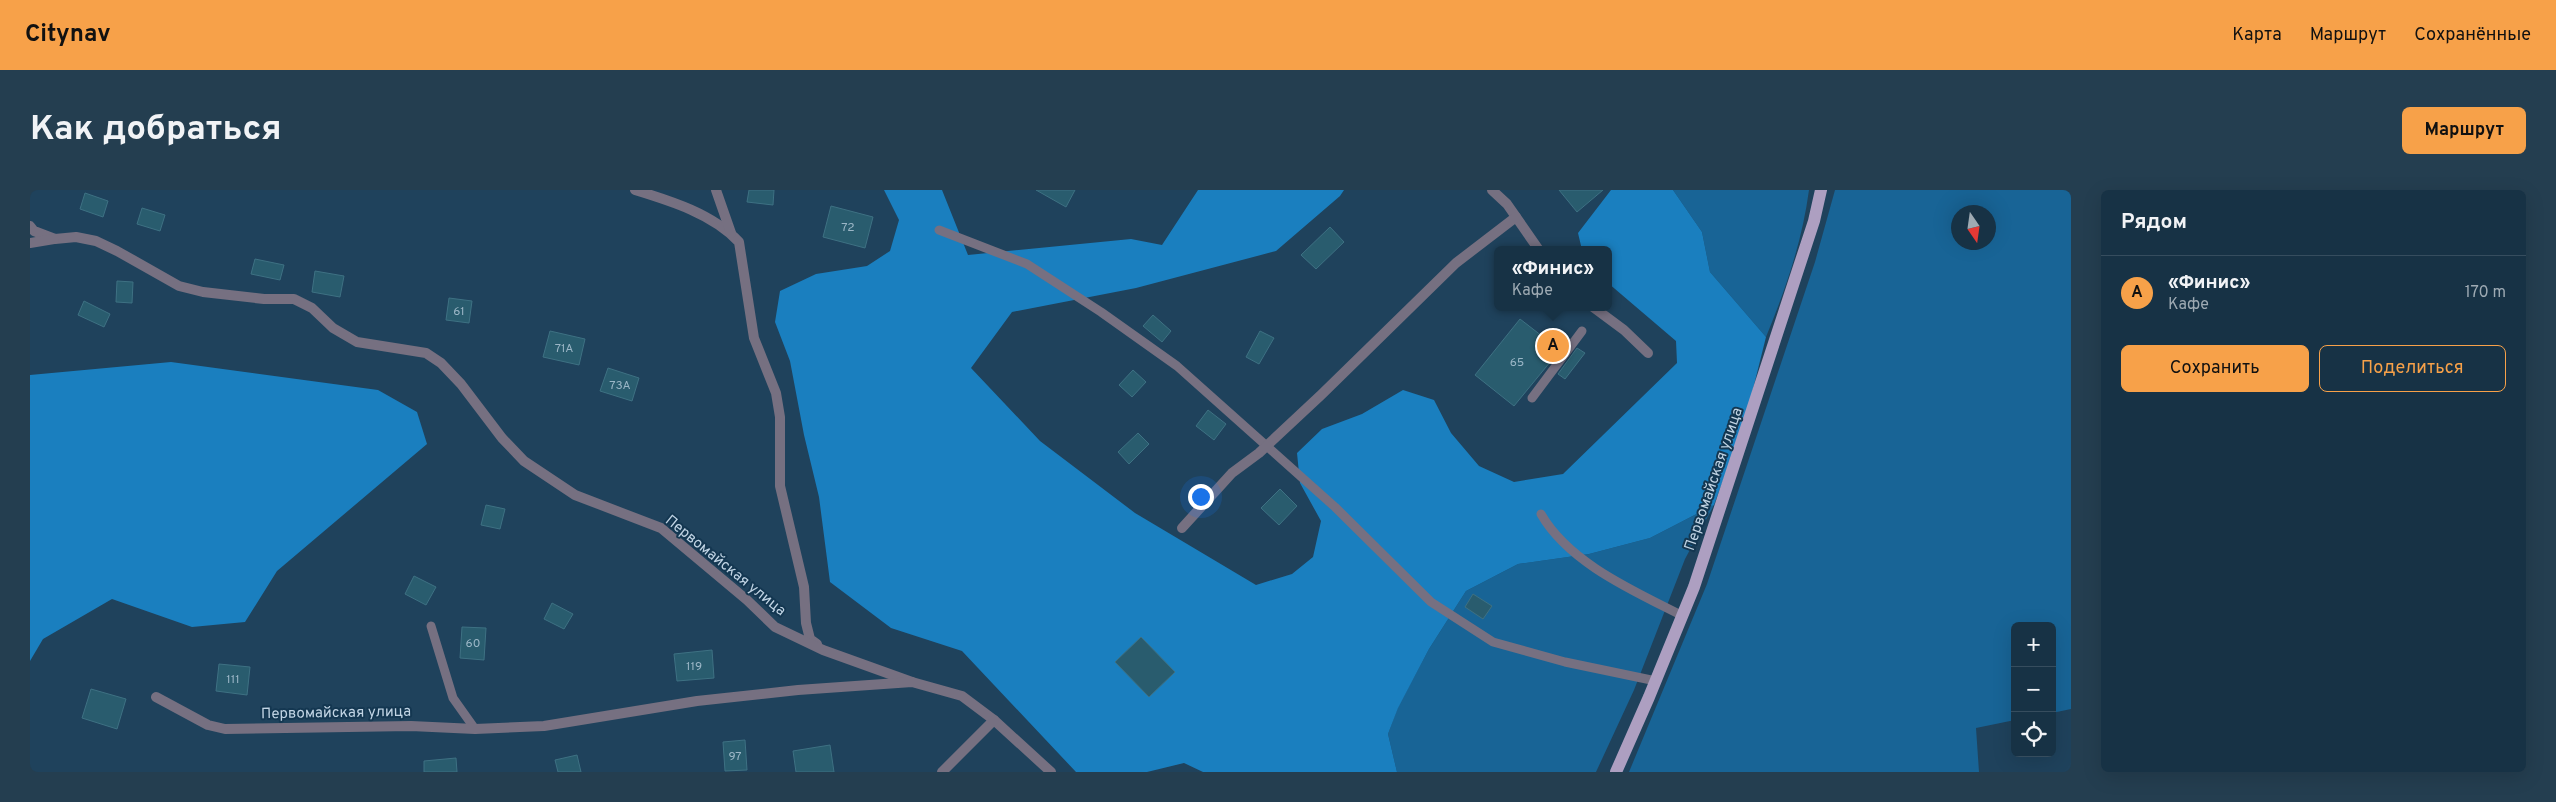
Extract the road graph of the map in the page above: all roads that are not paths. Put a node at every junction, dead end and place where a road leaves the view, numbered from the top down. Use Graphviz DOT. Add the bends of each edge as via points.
graph roads {
  1 [pos="636,190"];
  2 [pos="716,190"];
  3 [pos="1492,190"];
  4 [pos="1821,190"];
  5 [pos="1516,217"];
  6 [pos="32,228"];
  7 [pos="939,230"];
  8 [pos="731,233"];
  9 [pos="55,239"];
  10 [pos="30,242"];
  11 [pos="1536,246"];
  12 [pos="1598,311"];
  13 [pos="1582,331"];
  14 [pos="1648,353"];
  15 [pos="1532,398"];
  16 [pos="1266,446"];
  17 [pos="1541,514"];
  18 [pos="1182,528"];
  19 [pos="1682,616"];
  20 [pos="431,626"];
  21 [pos="823,650"];
  22 [pos="1656,680"];
  23 [pos="912,682"];
  24 [pos="156,697"];
  25 [pos="994,720"];
  26 [pos="476,728"];
  27 [pos="942,772"];
  28 [pos="1051,772"];
  29 [pos="1616,772"];
  1 -- 8 [label="street" via="690,210"];
  2 -- 8 [label="street"];
  3 -- 5 [label="street"];
  4 -- 19 [label="main road, Первомайская улица" via="1750,422"];
  5 -- 11 [label="street"];
  5 -- 16 [label="street" via="1456,263"];
  6 -- 9 [label="street, Первомайская улица"];
  7 -- 16 [label="lane" via="1027,264 1101,312 1177,366"];
  8 -- 21 [label="street" via="739,242 754,338 776,392 780,418 780,486 804,587 806,623 810,639"];
  9 -- 10 [label="street"];
  9 -- 21 [label="street, Первомайская улица" via="76,238 96,242 117,250 179,286 264,299 294,299 312,308 333,328 357,342 426,353 461,384 524,461 575,495 661,528 775,627"];
  12 -- 14 [label="street"];
  13 -- 15 [label="lane"];
  16 -- 18 [label="street" via="1232,473"];
  16 -- 22 [label="lane" via="1335,507 1431,602 1494,642 1565,662"];
  17 -- 19 [label="lane" via="1550,530 1605,576"];
  19 -- 22 [label="main road, Первомайская улица"];
  20 -- 26 [label="lane" via="453,698"];
  21 -- 23 [label="street, Первомайская улица"];
  22 -- 29 [label="main road, Первомайская улица"];
  23 -- 25 [label="street, Первомайская улица" via="962,696"];
  23 -- 26 [label="street, Первомайская улица" via="798,690 655,707 544,726"];
  24 -- 26 [label="street, Первомайская улица" via="208,726 225,729"];
  25 -- 27 [label="street"];
  25 -- 28 [label="street, Первомайская улица"];
}
